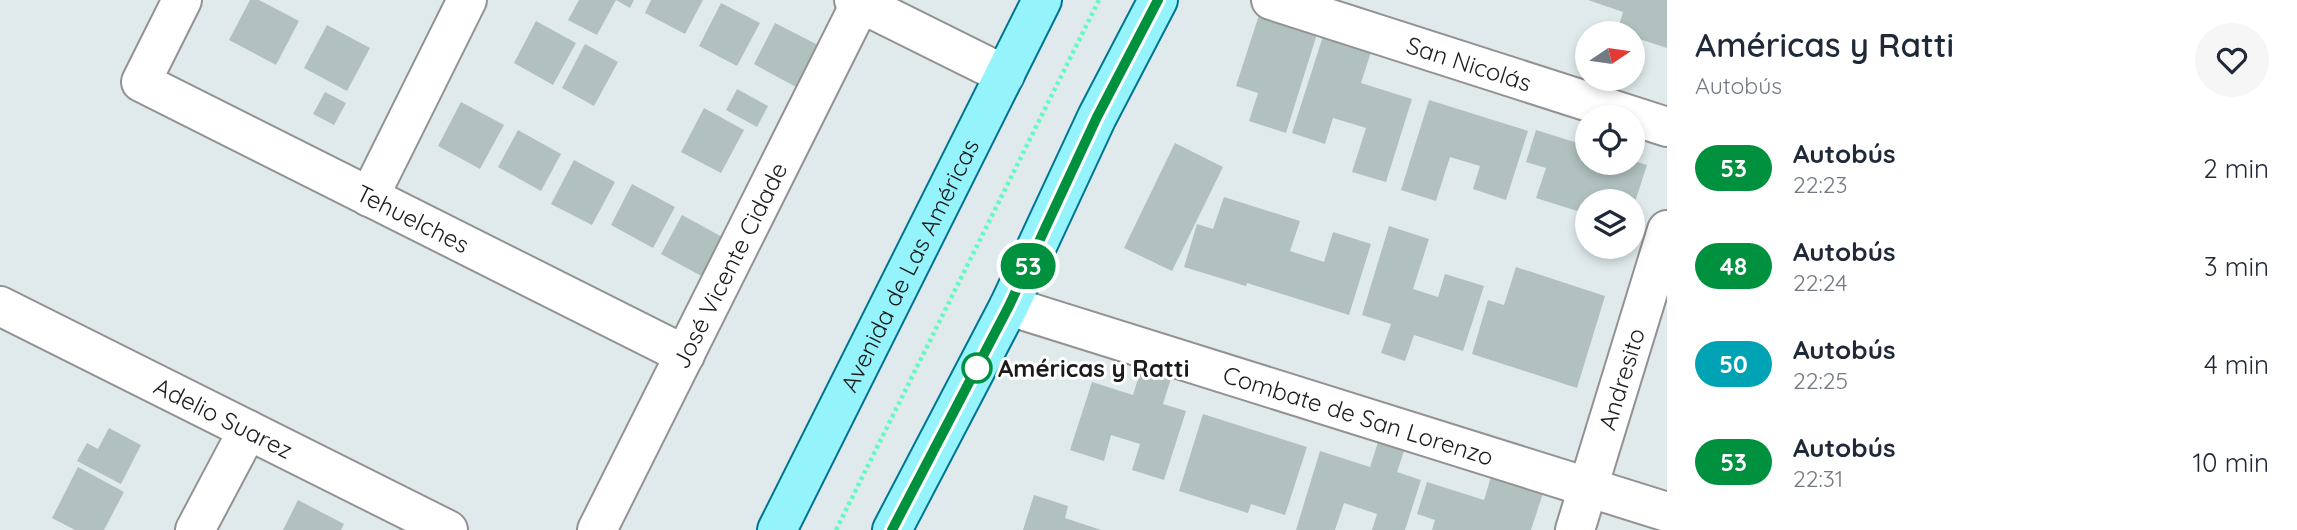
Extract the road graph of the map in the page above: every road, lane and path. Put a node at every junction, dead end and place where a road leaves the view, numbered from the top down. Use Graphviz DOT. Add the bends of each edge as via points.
graph roads {
  1 [pos="182,0"];
  2 [pos="467,0"];
  3 [pos="1042,0"];
  4 [pos="1099,0"];
  5 [pos="1158,0"];
  6 [pos="1271,0"];
  7 [pos="859,1"];
  8 [pos="1005,75"];
  9 [pos="1667,127"];
  10 [pos="369,197"];
  11 [pos="1667,230"];
  12 [pos="0,306"];
  13 [pos="1009,306"];
  14 [pos="685,355"];
  15 [pos="248,430"];
  16 [pos="1589,488"];
  17 [pos="1667,512"];
  18 [pos="195,530"];
  19 [pos="448,530"];
  20 [pos="597,530"];
  21 [pos="778,530"];
  22 [pos="836,530"];
  23 [pos="892,530"];
  24 [pos="1575,530"];
  1 -- 10 [label="street, Tehuelches" via="141,82"];
  2 -- 10 [label="street"];
  3 -- 8 [label="main road, Avenida de Las Américas"];
  4 -- 22 [label="path"];
  5 -- 13 [label="main road" via="1097,117"];
  6 -- 9 [label="street, San Nicolás"];
  7 -- 8 [label="street"];
  7 -- 14 [label="street, José Vicente Cidade"];
  8 -- 21 [label="main road, Avenida de Las Américas"];
  10 -- 14 [label="street, Tehuelches"];
  11 -- 16 [label="street, Andresito"];
  12 -- 15 [label="street, Adelio Suarez"];
  13 -- 16 [label="street, Combate de San Lorenzo"];
  13 -- 23 [label="main road"];
  14 -- 20 [label="street, José Vicente Cidade"];
  15 -- 18 [label="street"];
  15 -- 19 [label="street, Adelio Suarez"];
  16 -- 17 [label="street, Combate de San Lorenzo"];
  16 -- 24 [label="street, Andresito"];
}
